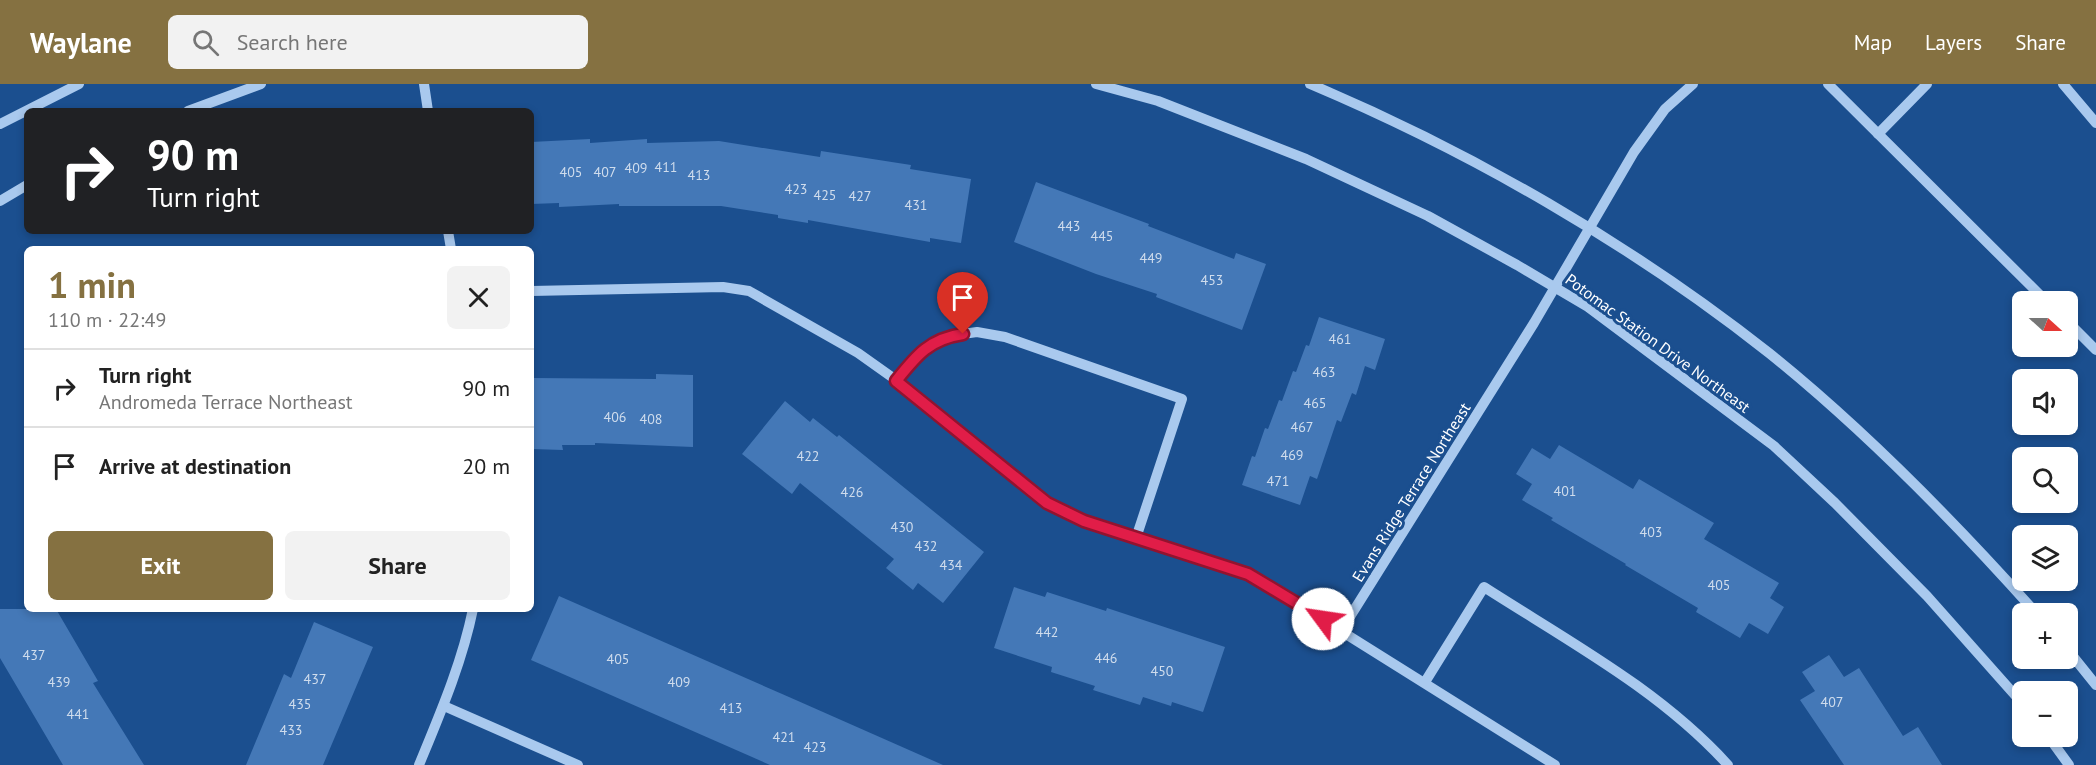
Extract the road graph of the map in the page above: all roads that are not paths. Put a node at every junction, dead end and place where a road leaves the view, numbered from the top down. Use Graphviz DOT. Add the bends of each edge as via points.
graph roads {
  1 [pos="79,84"];
  2 [pos="261,84"];
  3 [pos="424,84"];
  4 [pos="1096,84"];
  5 [pos="1310,84"];
  6 [pos="1693,84"];
  7 [pos="1827,84"];
  8 [pos="1927,84"];
  9 [pos="2063,84"];
  10 [pos="32,108"];
  11 [pos="197,108"];
  12 [pos="428,108"];
  13 [pos="24,112"];
  14 [pos="2096,123"];
  15 [pos="0,124"];
  16 [pos="1878,134"];
  17 [pos="24,187"];
  18 [pos="0,201"];
  19 [pos="1588,229"];
  20 [pos="1555,286"];
  21 [pos="534,291"];
  22 [pos="2036,291"];
  23 [pos="2078,332"];
  24 [pos="2096,350"];
  25 [pos="896,381"];
  26 [pos="1136,538"];
  27 [pos="2027,603"];
  28 [pos="472,612"];
  29 [pos="1341,631"];
  30 [pos="2078,663"];
  31 [pos="1425,682"];
  32 [pos="2096,685"];
  33 [pos="2012,692"];
  34 [pos="444,706"];
  35 [pos="2056,747"];
  36 [pos="419,765"];
  37 [pos="578,765"];
  38 [pos="1555,765"];
  39 [pos="1728,765"];
  40 [pos="2069,765"];
  1 -- 10 [label="street"];
  2 -- 11 [label="street"];
  3 -- 12 [label="street"];
  4 -- 20 [label="street, Potomac Station Drive Northeast" via="1158,101 1306,159 1428,216"];
  5 -- 19 [label="street" via="1368,108 1481,166"];
  6 -- 19 [label="street, Evans Ridge Terrace Northeast" via="1665,109"];
  7 -- 16 [label="street"];
  8 -- 16 [label="street"];
  9 -- 14 [label="street"];
  13 -- 15 [label="street"];
  16 -- 22 [label="street"];
  17 -- 18 [label="street"];
  19 -- 20 [label="street, Evans Ridge Terrace Northeast"];
  19 -- 27 [label="street" via="1681,288 1768,353 1938,508"];
  20 -- 29 [label="street, Evans Ridge Terrace Northeast"];
  20 -- 33 [label="street, Potomac Station Drive Northeast" via="1774,447 1928,596"];
  21 -- 25 [label="street" via="723,287 749,291 858,353"];
  23 -- 24 [label="street"];
  25 -- 26 [label="street" via="1047,503 1084,521"];
  25 -- 26 [label="street" via="922,351 948,336 977,332 1005,337 1182,399"];
  26 -- 29 [label="street" via="1248,574"];
  28 -- 34 [label="street"];
  29 -- 31 [label="street"];
  30 -- 32 [label="street"];
  31 -- 38 [label="street"];
  31 -- 39 [label="street" via="1484,587 1633,682 1691,728"];
  34 -- 36 [label="street"];
  34 -- 37 [label="street"];
  35 -- 40 [label="street"];
}
